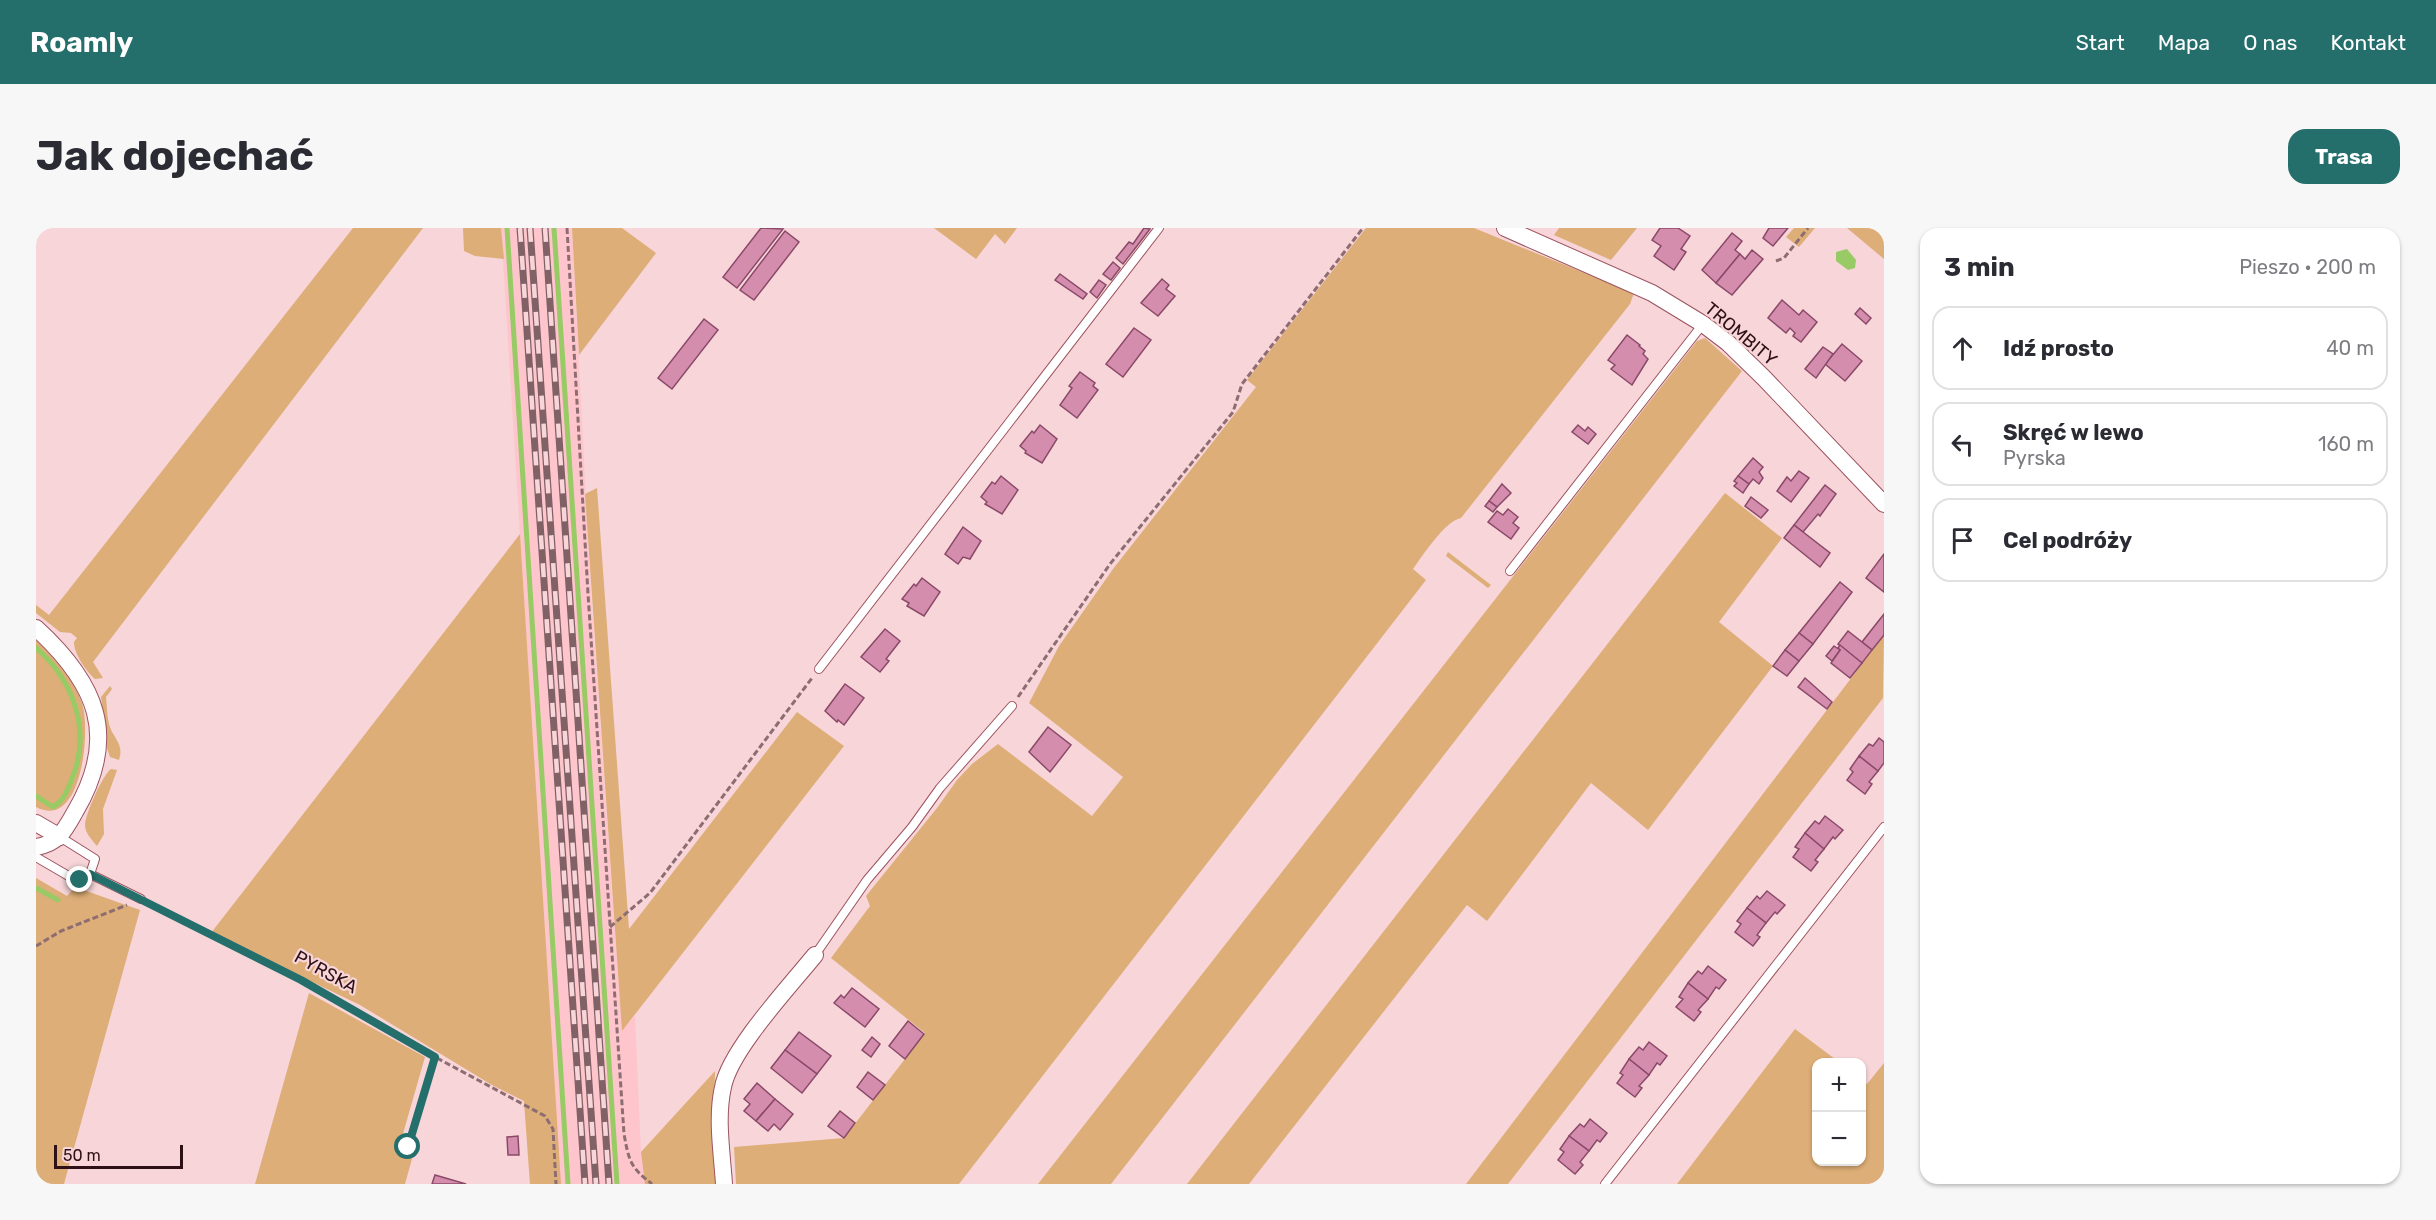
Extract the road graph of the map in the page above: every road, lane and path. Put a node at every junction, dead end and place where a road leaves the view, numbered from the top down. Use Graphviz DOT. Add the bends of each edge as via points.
graph roads {
  1 [pos="567,228"];
  2 [pos="1160,228"];
  3 [pos="1363,228"];
  4 [pos="1505,228"];
  5 [pos="1808,228"];
  6 [pos="1776,261"];
  7 [pos="1704,324"];
  8 [pos="1884,504"];
  9 [pos="1510,571"];
  10 [pos="36,628"];
  11 [pos="819,669"];
  12 [pos="1012,706"];
  13 [pos="36,823"];
  14 [pos="1884,827"];
  15 [pos="60,837"];
  16 [pos="36,847"];
  17 [pos="36,856"];
  18 [pos="90,874"];
  19 [pos="141,899"];
  20 [pos="610,927"];
  21 [pos="36,946"];
  22 [pos="815,955"];
  23 [pos="435,1057"];
  24 [pos="408,1147"];
  25 [pos="556,1184"];
  26 [pos="652,1184"];
  27 [pos="724,1184"];
  28 [pos="1605,1184"];
  1 -- 20 [label="path"];
  2 -- 11 [label="lane"];
  3 -- 12 [label="path" via="1258,362 1242,384 1233,412 1110,564"];
  4 -- 7 [label="street, TROMBITY" via="1652,293"];
  5 -- 6 [label="path" via="1784,258"];
  7 -- 8 [label="street, TROMBITY" via="1764,378"];
  7 -- 9 [label="lane"];
  10 -- 15 [label="street" via="53,643 89,691 99,734 91,779"];
  11 -- 20 [label="path" via="651,893"];
  12 -- 22 [label="lane" via="867,880"];
  13 -- 15 [label="street"];
  14 -- 28 [label="lane"];
  15 -- 16 [label="street"];
  15 -- 18 [label="lane" via="95,859"];
  17 -- 18 [label="lane" via="75,879"];
  18 -- 19 [label="lane"];
  19 -- 21 [label="path" via="61,931"];
  19 -- 23 [label="path, PYRSKA" via="301,980"];
  20 -- 26 [label="path" via="628,1160 634,1171"];
  22 -- 27 [label="street" via="729,1068 720,1106"];
  23 -- 24 [label="path"];
  23 -- 25 [label="path, PYRSKA" via="545,1116 553,1129"];
}
